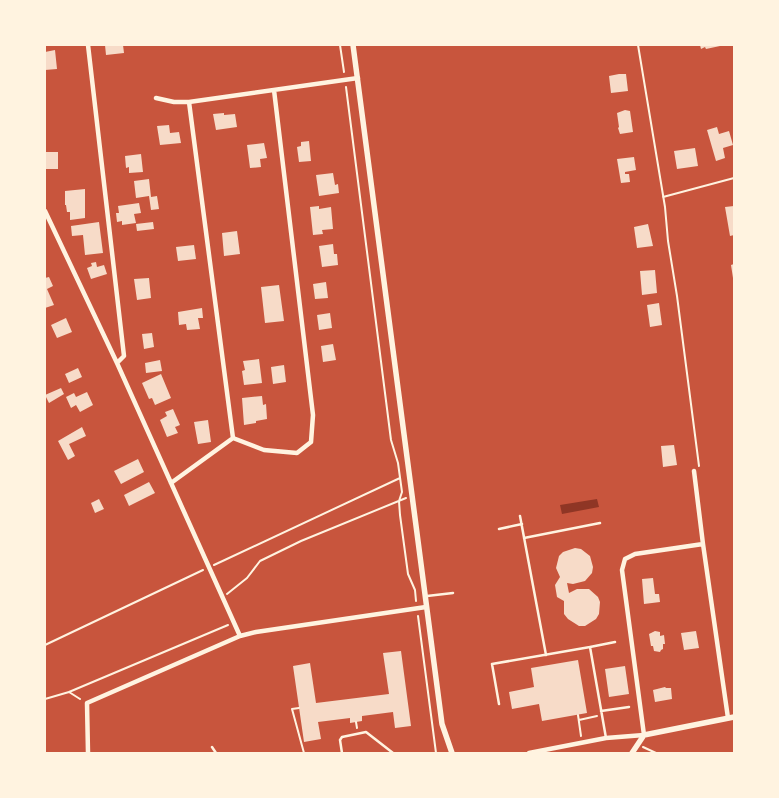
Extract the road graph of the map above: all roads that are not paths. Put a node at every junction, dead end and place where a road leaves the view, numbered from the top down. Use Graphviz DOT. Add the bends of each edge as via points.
graph roads {
  1 [pos="88,45"];
  2 [pos="354,45"];
  3 [pos="358,78"];
  4 [pos="274,90"];
  5 [pos="156,98"];
  6 [pos="189,102"];
  7 [pos="45,211"];
  8 [pos="117,363"];
  9 [pos="233,438"];
  10 [pos="697,471"];
  11 [pos="172,483"];
  12 [pos="520,516"];
  13 [pos="600,523"];
  14 [pos="522,524"];
  15 [pos="499,529"];
  16 [pos="524,538"];
  17 [pos="702,544"];
  18 [pos="453,593"];
  19 [pos="425,596"];
  20 [pos="426,607"];
  21 [pos="240,636"];
  22 [pos="614,642"];
  23 [pos="590,648"];
  24 [pos="546,655"];
  25 [pos="499,704"];
  26 [pos="629,707"];
  27 [pos="601,711"];
  28 [pos="731,717"];
  29 [pos="644,735"];
  30 [pos="606,738"];
  31 [pos="212,746"];
  32 [pos="88,753"];
  33 [pos="216,753"];
  34 [pos="342,753"];
  35 [pos="393,753"];
  36 [pos="452,753"];
  37 [pos="529,753"];
  38 [pos="632,753"];
  1 -- 8 [label="street" via="124,356"];
  2 -- 3 [label="street"];
  3 -- 4 [label="street"];
  3 -- 19 [label="street"];
  4 -- 6 [label="street"];
  4 -- 9 [label="street" via="312,415 311,442 297,453 264,450"];
  5 -- 6 [label="street"];
  6 -- 9 [label="street"];
  7 -- 8 [label="street"];
  8 -- 11 [label="street"];
  9 -- 11 [label="street"];
  10 -- 17 [label="street"];
  11 -- 21 [label="street"];
  12 -- 14 [label="lane"];
  13 -- 16 [label="lane"];
  14 -- 15 [label="lane"];
  14 -- 16 [label="lane"];
  16 -- 24 [label="lane"];
  17 -- 28 [label="street"];
  17 -- 29 [label="street" via="635,554 626,559 622,570"];
  18 -- 19 [label="lane"];
  19 -- 20 [label="street"];
  20 -- 21 [label="street"];
  20 -- 36 [label="street" via="442,727"];
  21 -- 32 [label="street" via="87,703"];
  22 -- 23 [label="lane"];
  23 -- 24 [label="lane"];
  23 -- 27 [label="lane"];
  24 -- 25 [label="lane" via="492,664"];
  26 -- 27 [label="lane"];
  27 -- 30 [label="lane"];
  28 -- 29 [label="street"];
  29 -- 30 [label="street"];
  29 -- 38 [label="street"];
  30 -- 37 [label="street"];
  31 -- 33 [label="lane"];
  34 -- 35 [label="lane" via="342,737 366,732"];
}
